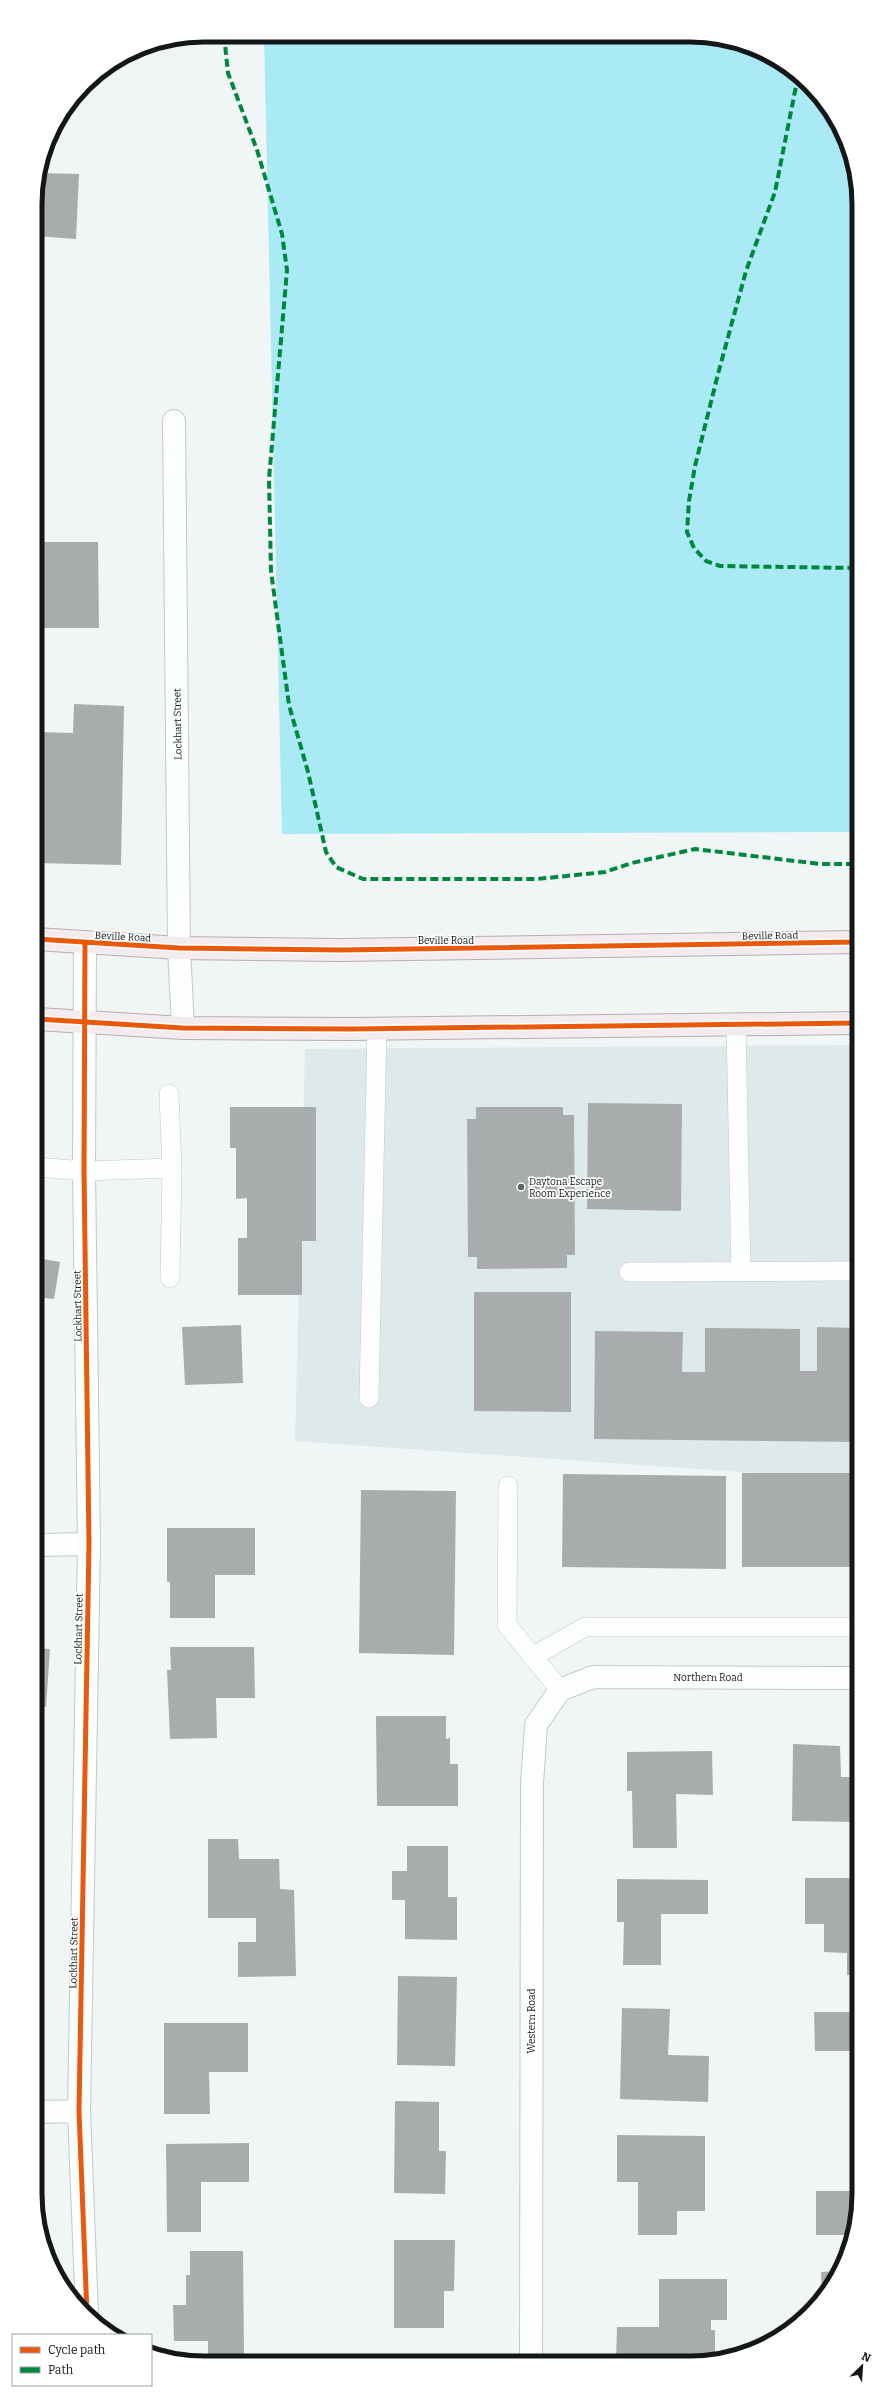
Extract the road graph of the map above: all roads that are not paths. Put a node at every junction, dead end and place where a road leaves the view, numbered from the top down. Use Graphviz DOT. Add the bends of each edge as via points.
graph roads {
  1 [pos="174,421"];
  2 [pos="42,940"];
  3 [pos="852,942"];
  4 [pos="85,944"];
  5 [pos="178,948"];
  6 [pos="42,1019"];
  7 [pos="86,1023"];
  8 [pos="852,1023"];
  9 [pos="736,1024"];
  10 [pos="183,1028"];
  11 [pos="377,1028"];
  12 [pos="169,1094"];
  13 [pos="42,1167"];
  14 [pos="172,1168"];
  15 [pos="84,1170"];
  16 [pos="852,1271"];
  17 [pos="629,1272"];
  18 [pos="741,1272"];
  19 [pos="170,1278"];
  20 [pos="369,1398"];
  21 [pos="508,1486"];
  22 [pos="89,1544"];
  23 [pos="42,1545"];
  24 [pos="852,1627"];
  25 [pos="532,1657"];
  26 [pos="852,1678"];
  27 [pos="560,1690"];
  28 [pos="79,2111"];
  29 [pos="42,2112"];
  30 [pos="87,2306"];
  31 [pos="531,2356"];
  1 -- 5 [label="street, Lockhart Street"];
  2 -- 4 [label="main road, Beville Road"];
  3 -- 5 [label="main road, Beville Road" via="502,949"];
  4 -- 5 [label="main road, Beville Road"];
  4 -- 7 [label="street, Lockhart Street"];
  5 -- 10 [label="street, Lockhart Street"];
  6 -- 7 [label="main road"];
  7 -- 10 [label="main road"];
  7 -- 15 [label="street, Lockhart Street"];
  8 -- 9 [label="main road"];
  9 -- 11 [label="main road"];
  9 -- 18 [label="lane"];
  10 -- 11 [label="main road"];
  11 -- 20 [label="lane"];
  12 -- 14 [label="lane"];
  13 -- 15 [label="lane"];
  14 -- 15 [label="lane"];
  14 -- 19 [label="lane"];
  15 -- 22 [label="street, Lockhart Street"];
  16 -- 18 [label="lane"];
  17 -- 18 [label="lane"];
  21 -- 25 [label="lane" via="507,1625"];
  22 -- 23 [label="street"];
  22 -- 28 [label="street, Lockhart Street"];
  24 -- 25 [label="lane" via="585,1627"];
  25 -- 27 [label="lane"];
  26 -- 27 [label="street, Northern Road" via="593,1677"];
  27 -- 31 [label="street, Western Road" via="536,1725 532,1784"];
  28 -- 29 [label="street"];
  28 -- 30 [label="street, Lockhart Street"];
}
